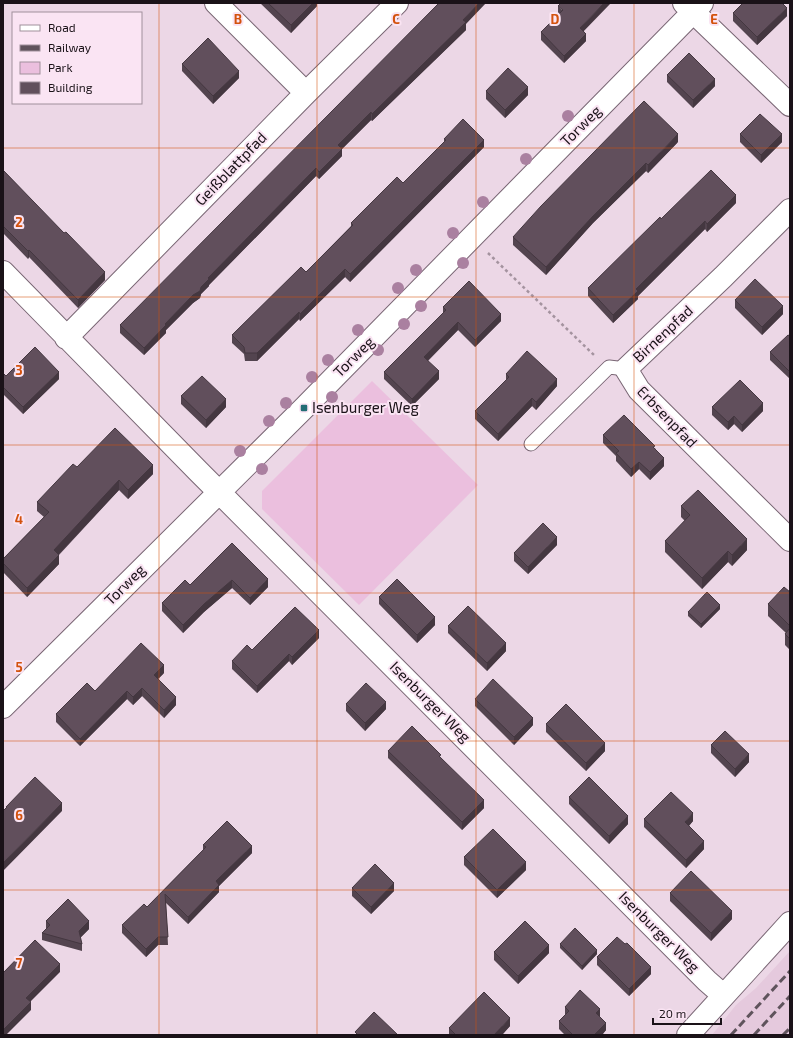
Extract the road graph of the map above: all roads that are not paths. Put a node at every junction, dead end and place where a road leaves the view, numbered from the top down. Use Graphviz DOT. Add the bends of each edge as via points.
graph roads {
  1 [pos="216,3"];
  2 [pos="397,3"];
  3 [pos="694,6"];
  4 [pos="306,93"];
  5 [pos="790,105"];
  6 [pos="790,210"];
  7 [pos="3,272"];
  8 [pos="66,338"];
  9 [pos="626,369"];
  10 [pos="531,444"];
  11 [pos="220,492"];
  12 [pos="790,540"];
  13 [pos="3,707"];
  14 [pos="790,923"];
  15 [pos="723,995"];
  16 [pos="688,1035"];
  1 -- 4 [label="street"];
  2 -- 4 [label="street, Geißblattpfad"];
  3 -- 5 [label="street"];
  3 -- 11 [label="street, Torweg"];
  4 -- 8 [label="street, Geißblattpfad"];
  6 -- 9 [label="street, Birnenpfad"];
  7 -- 8 [label="street, Isenburger Weg"];
  8 -- 11 [label="street, Isenburger Weg"];
  9 -- 10 [label="lane, Birnenpfad" via="609,367"];
  9 -- 12 [label="street, Erbsenpfad" via="640,390"];
  11 -- 13 [label="street, Torweg"];
  11 -- 15 [label="street, Isenburger Weg"];
  14 -- 15 [label="street"];
  15 -- 16 [label="street"];
}
